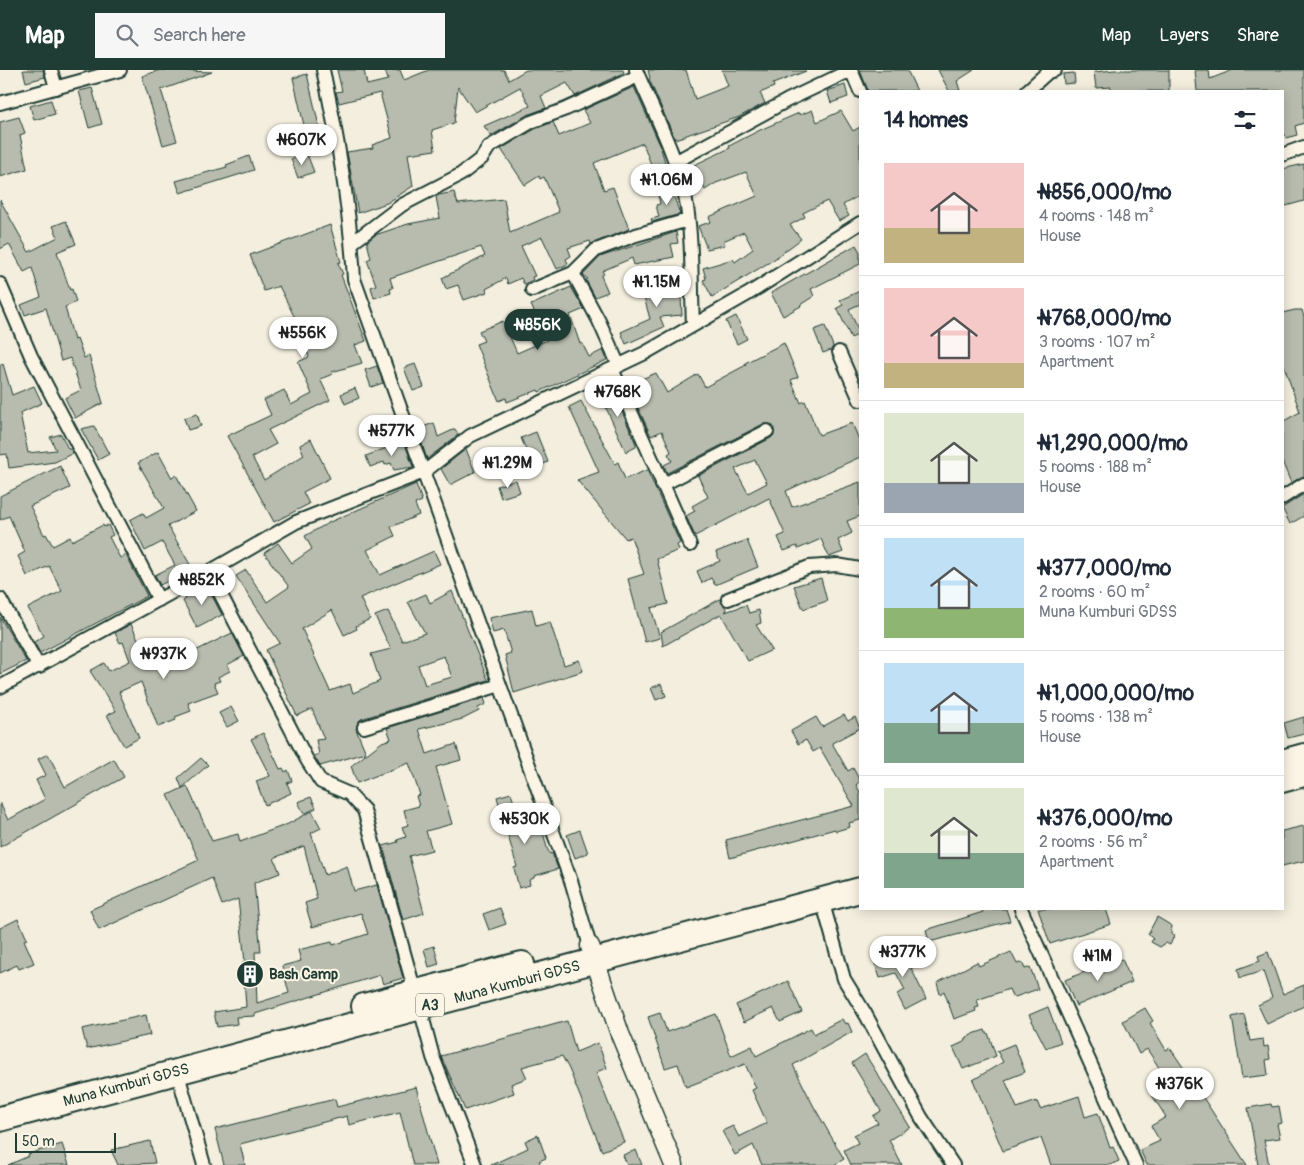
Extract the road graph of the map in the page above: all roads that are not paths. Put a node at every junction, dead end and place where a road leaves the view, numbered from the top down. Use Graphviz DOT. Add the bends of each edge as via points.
graph roads {
  1 [pos="51,70"];
  2 [pos="120,70"];
  3 [pos="323,70"];
  4 [pos="851,70"];
  5 [pos="1050,71"];
  6 [pos="637,73"];
  7 [pos="56,88"];
  8 [pos="860,90"];
  9 [pos="1028,90"];
  10 [pos="0,103"];
  11 [pos="1304,148"];
  12 [pos="1284,154"];
  13 [pos="675,162"];
  14 [pos="688,220"];
  15 [pos="859,224"];
  16 [pos="352,243"];
  17 [pos="574,273"];
  18 [pos="0,284"];
  19 [pos="532,290"];
  20 [pos="6,315"];
  21 [pos="692,325"];
  22 [pos="839,352"];
  23 [pos="616,367"];
  24 [pos="859,398"];
  25 [pos="767,431"];
  26 [pos="424,472"];
  27 [pos="1304,484"];
  28 [pos="662,485"];
  29 [pos="1284,497"];
  30 [pos="690,545"];
  31 [pos="859,569"];
  32 [pos="209,572"];
  33 [pos="0,599"];
  34 [pos="728,599"];
  35 [pos="159,600"];
  36 [pos="38,666"];
  37 [pos="500,686"];
  38 [pos="0,687"];
  39 [pos="364,727"];
  40 [pos="1304,756"];
  41 [pos="1284,761"];
  42 [pos="1304,774"];
  43 [pos="1284,779"];
  44 [pos="859,874"];
  45 [pos="859,890"];
  46 [pos="822,900"];
  47 [pos="1021,910"];
  48 [pos="593,954"];
  49 [pos="417,1000"];
  50 [pos="177,1071"];
  51 [pos="0,1102"];
  52 [pos="0,1119"];
  53 [pos="204,1165"];
  54 [pos="475,1165"];
  55 [pos="674,1165"];
  56 [pos="954,1165"];
  57 [pos="1136,1165"];
  1 -- 7 [label="street"];
  2 -- 7 [label="street"];
  3 -- 16 [label="street" via="334,120"];
  4 -- 8 [label="street"];
  4 -- 13 [label="street" via="788,100"];
  5 -- 9 [label="street"];
  6 -- 13 [label="street"];
  6 -- 16 [label="street" via="566,109 531,122 490,147 482,158 460,175 402,205"];
  7 -- 10 [label="street"];
  11 -- 12 [label="street"];
  13 -- 14 [label="street"];
  14 -- 17 [label="street" via="596,250"];
  14 -- 21 [label="street"];
  15 -- 21 [label="street" via="831,244"];
  16 -- 26 [label="street" via="354,279"];
  17 -- 19 [label="street"];
  17 -- 23 [label="street" via="599,320"];
  18 -- 20 [label="street"];
  20 -- 35 [label="street" via="31,356"];
  21 -- 23 [label="street"];
  22 -- 24 [label="street"];
  23 -- 26 [label="street" via="470,436"];
  23 -- 28 [label="street"];
  25 -- 28 [label="street"];
  26 -- 32 [label="street" via="296,522"];
  26 -- 37 [label="street"];
  27 -- 29 [label="street"];
  28 -- 30 [label="street"];
  31 -- 34 [label="street" via="837,565 809,566"];
  32 -- 35 [label="street"];
  32 -- 49 [label="street" via="321,782 349,794 364,810"];
  33 -- 36 [label="street"];
  35 -- 36 [label="street"];
  36 -- 38 [label="street"];
  37 -- 39 [label="street"];
  37 -- 48 [label="street" via="572,884"];
  40 -- 41 [label="highway"];
  42 -- 43 [label="highway"];
  44 -- 48 [label="highway, Muna Kumburi GDSS / A3"];
  45 -- 46 [label="highway, Muna Kumburi GDSS / A3"];
  46 -- 48 [label="highway, Muna Kumburi GDSS / A3"];
  46 -- 56 [label="street" via="844,979 921,1117"];
  47 -- 57 [label="street"];
  48 -- 49 [label="highway, Muna Kumburi GDSS / A3"];
  48 -- 55 [label="street" via="620,1034"];
  49 -- 50 [label="highway, Muna Kumburi GDSS / A3"];
  49 -- 51 [label="highway, Muna Kumburi GDSS / A3"];
  49 -- 54 [label="street" via="433,1057"];
  50 -- 52 [label="highway, Muna Kumburi GDSS / A3"];
  50 -- 53 [label="street"];
}
